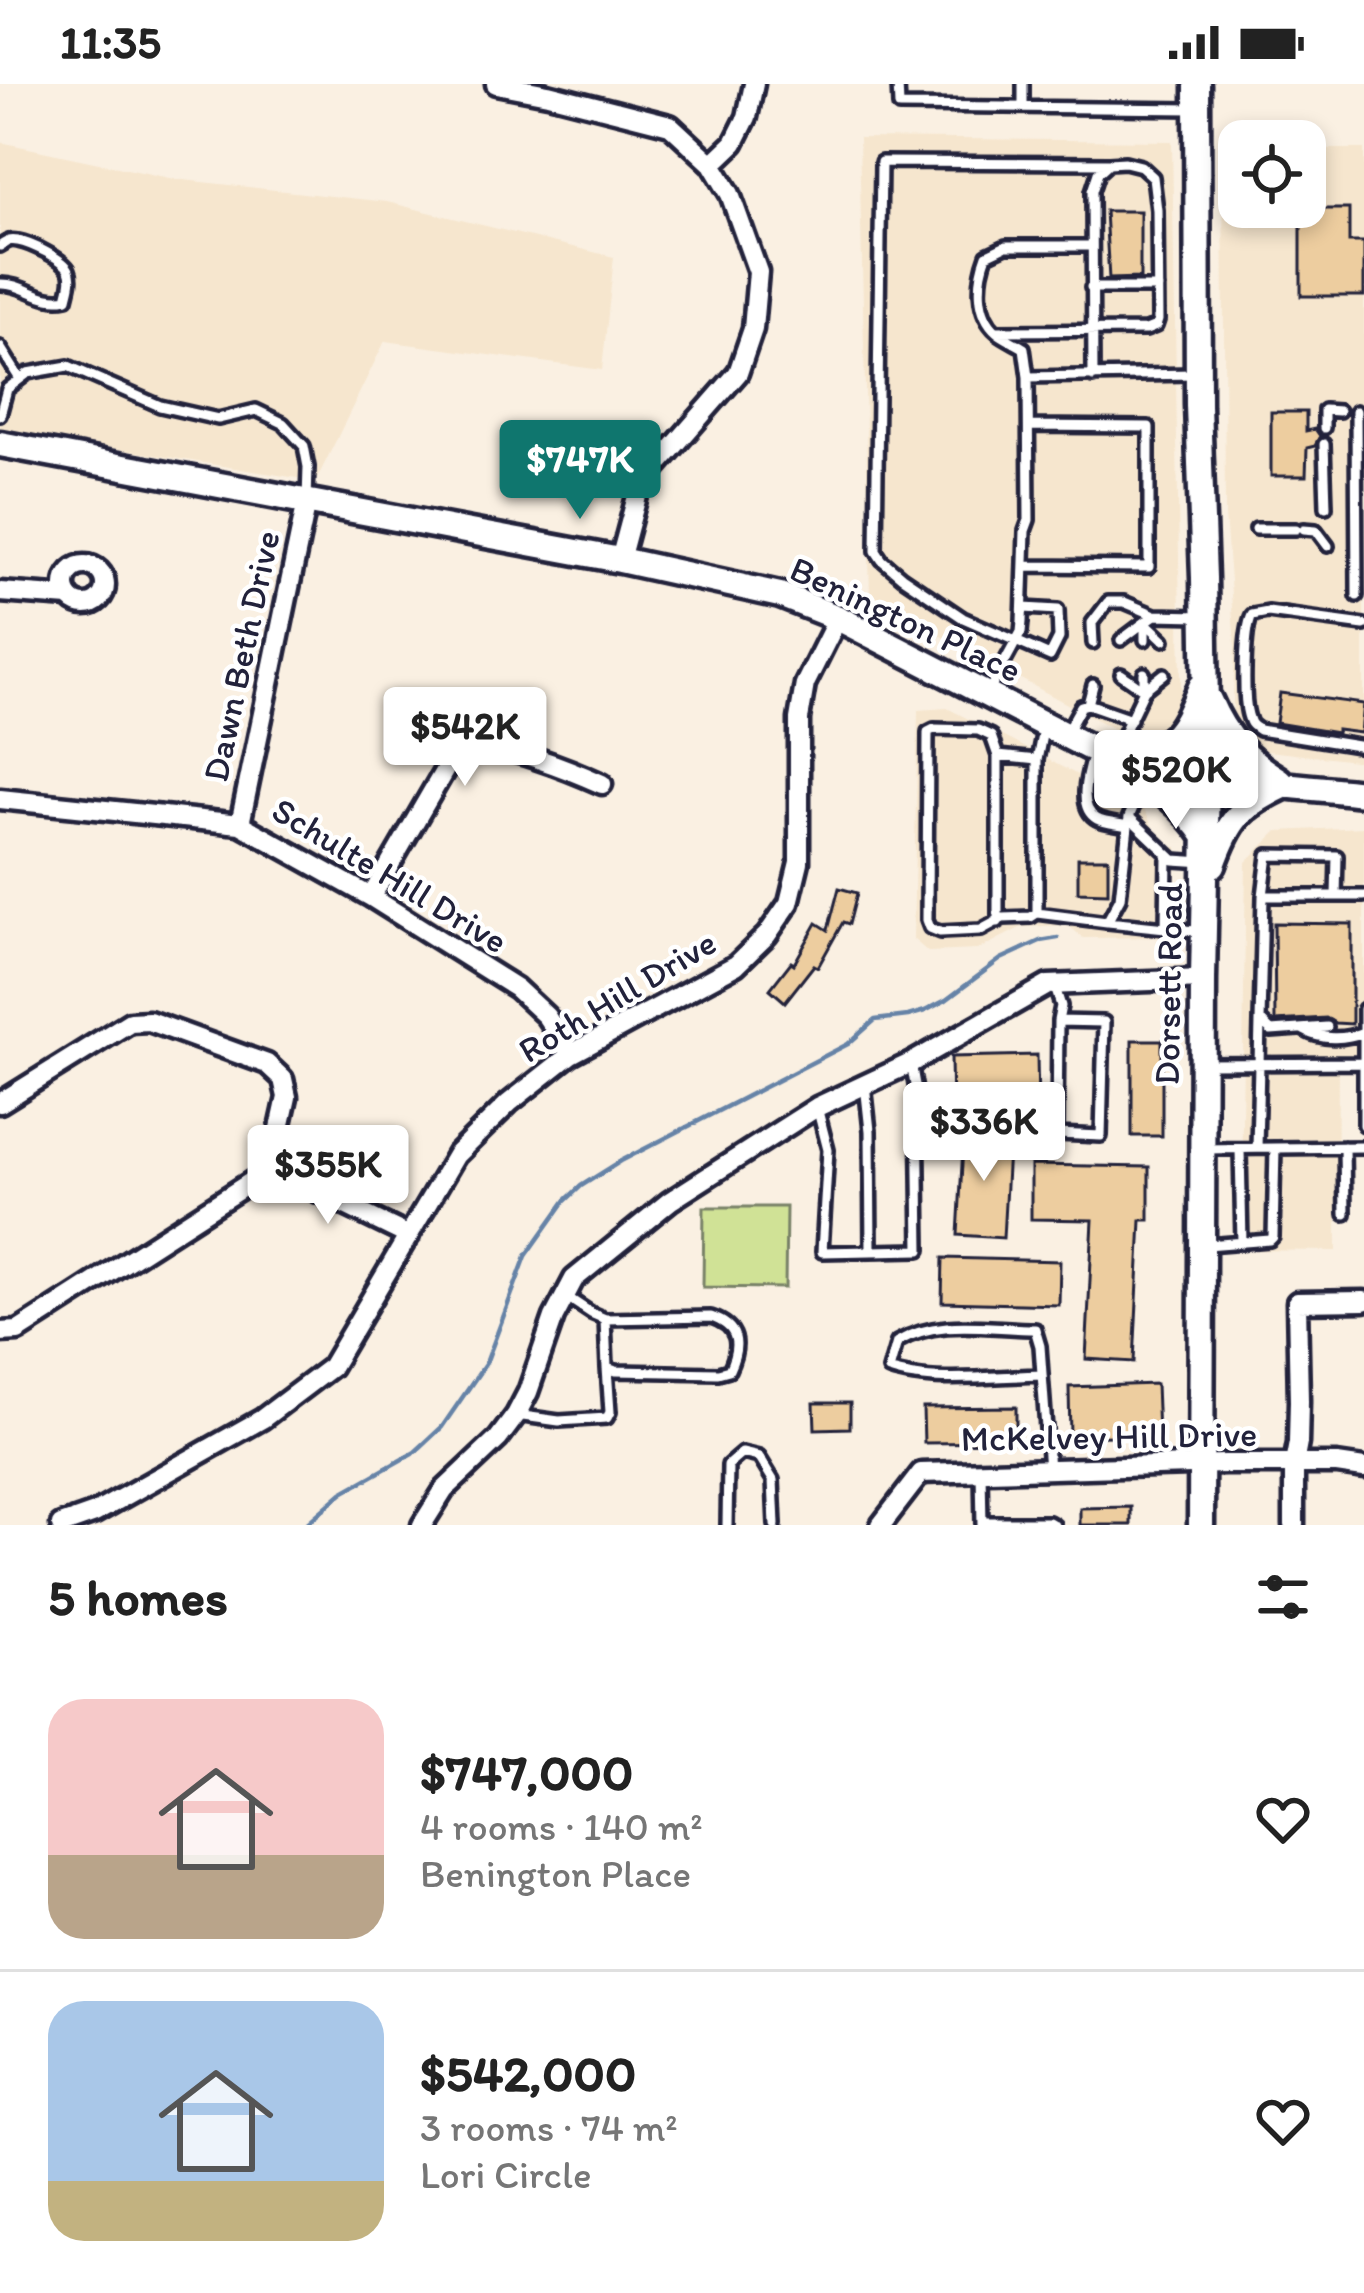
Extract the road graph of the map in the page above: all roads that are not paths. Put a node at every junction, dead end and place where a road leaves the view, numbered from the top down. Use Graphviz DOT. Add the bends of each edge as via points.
graph roads {
  1 [pos="496,84"];
  2 [pos="754,84"];
  3 [pos="898,84"];
  4 [pos="1023,84"];
  5 [pos="548,89"];
  6 [pos="1197,96"];
  7 [pos="1022,107"];
  8 [pos="1109,163"];
  9 [pos="712,164"];
  10 [pos="0,246"];
  11 [pos="1091,246"];
  12 [pos="0,284"];
  13 [pos="1091,289"];
  14 [pos="1158,289"];
  15 [pos="1092,331"];
  16 [pos="996,332"];
  17 [pos="0,347"];
  18 [pos="1198,374"];
  19 [pos="1028,377"];
  20 [pos="1093,377"];
  21 [pos="20,380"];
  22 [pos="1339,411"];
  23 [pos="1356,411"];
  24 [pos="0,416"];
  25 [pos="1030,426"];
  26 [pos="1324,428"];
  27 [pos="0,444"];
  28 [pos="1324,444"];
  29 [pos="307,500"];
  30 [pos="1326,507"];
  31 [pos="1256,529"];
  32 [pos="1328,546"];
  33 [pos="620,560"];
  34 [pos="1024,566"];
  35 [pos="0,592"];
  36 [pos="1357,596"];
  37 [pos="69,597"];
  38 [pos="1024,608"];
  39 [pos="1205,616"];
  40 [pos="838,618"];
  41 [pos="1150,618"];
  42 [pos="1364,625"];
  43 [pos="1121,640"];
  44 [pos="1144,640"];
  45 [pos="1164,640"];
  46 [pos="1016,641"];
  47 [pos="1093,644"];
  48 [pos="1144,673"];
  49 [pos="1121,674"];
  50 [pos="1164,674"];
  51 [pos="1093,685"];
  52 [pos="1206,685"];
  53 [pos="1144,690"];
  54 [pos="987,695"];
  55 [pos="1088,704"];
  56 [pos="1131,719"];
  57 [pos="1054,730"];
  58 [pos="1364,747"];
  59 [pos="1103,753"];
  60 [pos="998,755"];
  61 [pos="1037,760"];
  62 [pos="1207,776"];
  63 [pos="1146,778"];
  64 [pos="602,784"];
  65 [pos="1286,784"];
  66 [pos="1364,793"];
  67 [pos="0,799"];
  68 [pos="1128,821"];
  69 [pos="240,824"];
  70 [pos="1205,849"];
  71 [pos="1167,856"];
  72 [pos="1205,890"];
  73 [pos="1263,896"];
  74 [pos="1336,896"];
  75 [pos="1364,896"];
  76 [pos="370,897"];
  77 [pos="1037,913"];
  78 [pos="998,922"];
  79 [pos="1107,922"];
  80 [pos="1166,928"];
  81 [pos="1204,932"];
  82 [pos="1203,980"];
  83 [pos="1054,984"];
  84 [pos="1364,1009"];
  85 [pos="1058,1021"];
  86 [pos="1261,1021"];
  87 [pos="1327,1027"];
  88 [pos="1346,1027"];
  89 [pos="1304,1030"];
  90 [pos="1363,1032"];
  91 [pos="572,1054"];
  92 [pos="911,1063"];
  93 [pos="1258,1063"];
  94 [pos="1363,1063"];
  95 [pos="1203,1064"];
  96 [pos="0,1077"];
  97 [pos="865,1084"];
  98 [pos="6,1099"];
  99 [pos="818,1107"];
  100 [pos="1364,1125"];
  101 [pos="1344,1147"];
  102 [pos="1364,1147"];
  103 [pos="1257,1148"];
  104 [pos="1275,1148"];
  105 [pos="1203,1149"];
  106 [pos="1240,1150"];
  107 [pos="271,1169"];
  108 [pos="1345,1214"];
  109 [pos="409,1236"];
  110 [pos="1242,1243"];
  111 [pos="1203,1245"];
  112 [pos="872,1251"];
  113 [pos="564,1294"];
  114 [pos="1364,1301"];
  115 [pos="605,1318"];
  116 [pos="0,1332"];
  117 [pos="607,1368"];
  118 [pos="1042,1375"];
  119 [pos="516,1415"];
  120 [pos="1294,1464"];
  121 [pos="1202,1466"];
  122 [pos="1364,1468"];
  123 [pos="1049,1470"];
  124 [pos="981,1472"];
  125 [pos="428,1523"];
  126 [pos="982,1524"];
  127 [pos="62,1525"];
  128 [pos="727,1525"];
  129 [pos="776,1525"];
  130 [pos="881,1525"];
  131 [pos="1054,1525"];
  132 [pos="1201,1525"];
  133 [pos="1294,1525"];
  1 -- 5 [label="street"];
  2 -- 9 [label="street" via="734,142"];
  3 -- 7 [label="lane" via="898,106"];
  4 -- 7 [label="lane"];
  5 -- 9 [label="street" via="670,125"];
  6 -- 7 [label="lane"];
  6 -- 18 [label="main road, Dorsett Road"];
  8 -- 11 [label="lane" via="1092,190"];
  8 -- 14 [label="lane" via="1141,166 1153,177"];
  8 -- 46 [label="lane" via="881,162 877,551 963,618"];
  9 -- 33 [label="street" via="758,272 753,329 738,374 640,485"];
  10 -- 12 [label="lane" via="17,240 60,259 71,282 59,301"];
  11 -- 13 [label="lane"];
  11 -- 16 [label="lane" via="1006,247 987,255 981,305"];
  13 -- 14 [label="lane"];
  13 -- 15 [label="lane"];
  14 -- 15 [label="lane" via="1156,326"];
  15 -- 16 [label="lane"];
  15 -- 20 [label="lane"];
  16 -- 19 [label="lane" via="1024,348"];
  17 -- 21 [label="lane"];
  18 -- 20 [label="lane"];
  18 -- 39 [label="main road, Dorsett Road"];
  19 -- 20 [label="lane"];
  19 -- 25 [label="lane"];
  21 -- 24 [label="lane" via="8,389"];
  21 -- 29 [label="lane" via="68,366 160,406 218,419 256,410 304,446"];
  22 -- 26 [label="lane" via="1324,410"];
  23 -- 36 [label="lane"];
  25 -- 34 [label="lane"];
  25 -- 34 [label="lane" via="1149,427 1149,566"];
  27 -- 29 [label="main road, Benington Place"];
  28 -- 30 [label="lane"];
  29 -- 33 [label="main road, Benington Place"];
  29 -- 69 [label="street, Dawn Beth Drive"];
  31 -- 32 [label="lane" via="1316,530"];
  33 -- 40 [label="main road, Benington Place" via="780,595"];
  34 -- 38 [label="lane"];
  35 -- 37 [label="street"];
  38 -- 46 [label="lane"];
  38 -- 46 [label="lane" via="1058,610 1059,638 1050,656"];
  39 -- 41 [label="lane"];
  39 -- 52 [label="main road, Dorsett Road"];
  40 -- 54 [label="main road, Benington Place"];
  40 -- 91 [label="street, Roth Hill Drive" via="805,684 799,862 789,903 736,965"];
  41 -- 43 [label="lane"];
  41 -- 44 [label="lane"];
  41 -- 45 [label="lane"];
  41 -- 47 [label="lane" via="1108,602 1092,623"];
  42 -- 58 [label="lane" via="1252,615 1246,703 1252,725 1268,734"];
  46 -- 54 [label="lane"];
  48 -- 53 [label="lane"];
  49 -- 53 [label="lane"];
  50 -- 53 [label="lane"];
  51 -- 55 [label="lane"];
  52 -- 59 [label="main road" via="1167,743"];
  52 -- 62 [label="main road, Dorsett Road"];
  52 -- 65 [label="main road" via="1239,751"];
  53 -- 56 [label="lane"];
  54 -- 57 [label="main road, Benington Place"];
  55 -- 56 [label="lane"];
  55 -- 57 [label="lane"];
  56 -- 59 [label="lane"];
  57 -- 59 [label="main road, Benington Place"];
  57 -- 61 [label="lane"];
  59 -- 62 [label="main road, Benington Place"];
  59 -- 63 [label="main road"];
  59 -- 68 [label="lane" via="1086,779 1086,804 1097,819"];
  60 -- 61 [label="lane"];
  60 -- 78 [label="lane"];
  60 -- 78 [label="lane" via="991,736 978,730 928,733 927,920 940,932"];
  61 -- 77 [label="lane"];
  62 -- 65 [label="main road, Benington Place"];
  62 -- 70 [label="main road, Dorsett Road"];
  63 -- 68 [label="lane"];
  63 -- 70 [label="main road" via="1193,818"];
  64 -- 76 [label="street" via="552,763 468,746 454,754"];
  65 -- 66 [label="main road, Benington Place"];
  65 -- 72 [label="main road" via="1241,811 1224,833"];
  67 -- 69 [label="street, Schulte Hill Drive"];
  68 -- 71 [label="lane"];
  68 -- 79 [label="lane" via="1120,898"];
  69 -- 76 [label="street, Schulte Hill Drive"];
  70 -- 71 [label="lane" via="1177,862"];
  70 -- 72 [label="main road, Dorsett Road"];
  71 -- 80 [label="lane"];
  72 -- 81 [label="main road, Dorsett Road"];
  73 -- 74 [label="lane"];
  73 -- 74 [label="lane" via="1268,855 1291,855 1336,856"];
  73 -- 86 [label="lane"];
  74 -- 75 [label="lane"];
  76 -- 91 [label="street, Schulte Hill Drive" via="516,988"];
  77 -- 78 [label="lane"];
  77 -- 79 [label="lane"];
  79 -- 80 [label="lane"];
  80 -- 81 [label="lane"];
  81 -- 82 [label="main road, Dorsett Road"];
  82 -- 83 [label="street"];
  82 -- 95 [label="main road, Dorsett Road"];
  83 -- 85 [label="lane"];
  83 -- 92 [label="street"];
  84 -- 90 [label="lane"];
  85 -- 85 [label="lane" via="1103,1022 1101,1136 1058,1134"];
  86 -- 89 [label="lane" via="1271,1030"];
  86 -- 93 [label="lane"];
  87 -- 89 [label="lane"];
  88 -- 90 [label="lane"];
  89 -- 90 [label="lane"];
  90 -- 94 [label="lane"];
  91 -- 109 [label="street, Roth Hill Drive" via="456,1155"];
  92 -- 97 [label="street"];
  92 -- 112 [label="lane" via="920,1250"];
  93 -- 94 [label="lane"];
  93 -- 95 [label="lane"];
  93 -- 103 [label="lane"];
  94 -- 100 [label="lane"];
  95 -- 105 [label="main road, Dorsett Road"];
  96 -- 98 [label="street"];
  97 -- 99 [label="street"];
  97 -- 112 [label="lane"];
  98 -- 107 [label="street" via="130,1022 149,1022 267,1064 283,1079 287,1097"];
  99 -- 112 [label="lane" via="828,1150 822,1252"];
  99 -- 113 [label="street" via="670,1201"];
  101 -- 102 [label="lane"];
  101 -- 104 [label="lane"];
  101 -- 108 [label="lane"];
  103 -- 104 [label="lane"];
  103 -- 106 [label="lane"];
  104 -- 110 [label="lane" via="1273,1237"];
  105 -- 106 [label="lane"];
  105 -- 111 [label="main road, Dorsett Road"];
  106 -- 110 [label="lane"];
  107 -- 109 [label="street"];
  107 -- 116 [label="street" via="18,1331"];
  109 -- 127 [label="street, Roth Hill Drive" via="331,1367 262,1419"];
  110 -- 111 [label="lane"];
  111 -- 121 [label="main road, Dorsett Road"];
  113 -- 115 [label="lane"];
  113 -- 119 [label="street"];
  114 -- 120 [label="street" via="1298,1302"];
  115 -- 117 [label="lane"];
  115 -- 117 [label="lane" via="712,1317 735,1334 736,1357 718,1373"];
  117 -- 119 [label="lane" via="607,1418"];
  118 -- 118 [label="lane" via="1035,1329 940,1326 897,1342 889,1370 934,1378"];
  118 -- 123 [label="lane"];
  119 -- 125 [label="street" via="444,1490"];
  120 -- 121 [label="street, McKelvey Hill Drive"];
  120 -- 122 [label="street, McKelvey Hill Drive"];
  120 -- 133 [label="street"];
  121 -- 123 [label="street, McKelvey Hill Drive"];
  121 -- 132 [label="main road, Dorsett Road"];
  123 -- 124 [label="street, McKelvey Hill Drive"];
  124 -- 126 [label="lane"];
  124 -- 130 [label="street, McKelvey Hill Drive" via="921,1474"];
  126 -- 131 [label="lane"];
  128 -- 129 [label="lane" via="728,1465 742,1454 759,1456 773,1480"];
}
